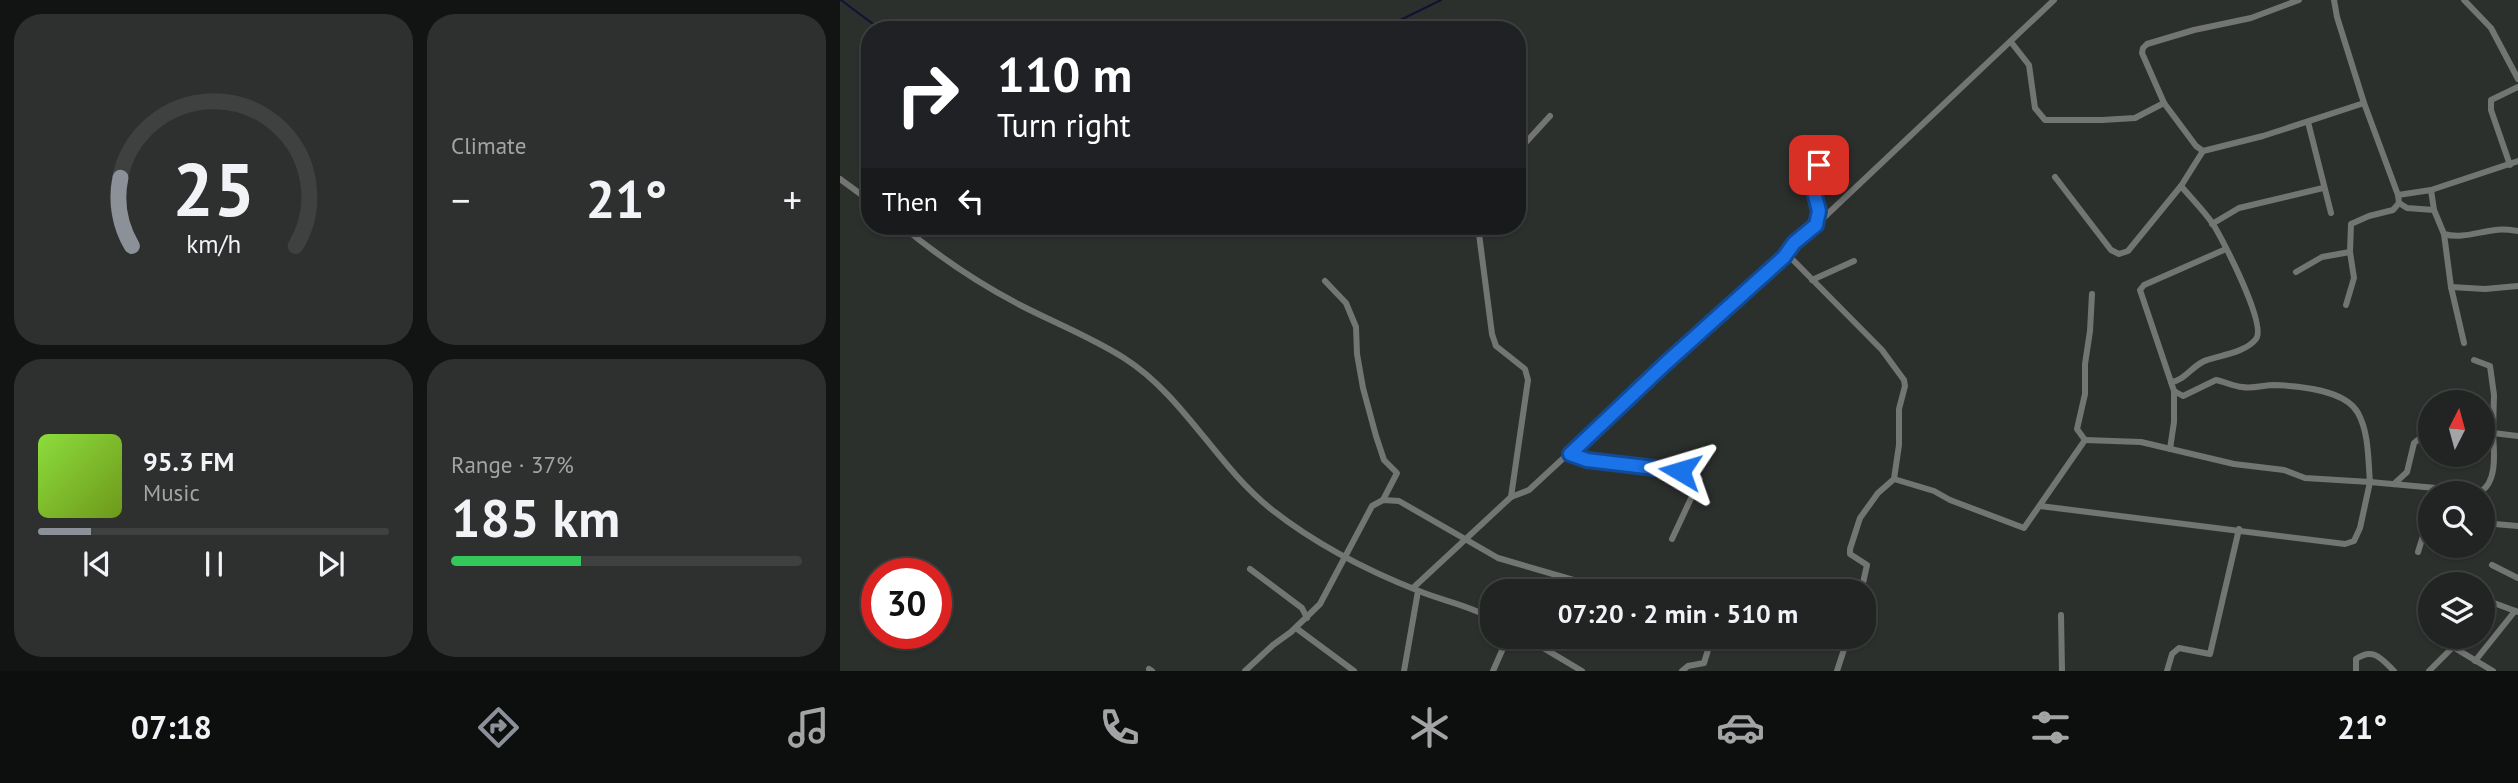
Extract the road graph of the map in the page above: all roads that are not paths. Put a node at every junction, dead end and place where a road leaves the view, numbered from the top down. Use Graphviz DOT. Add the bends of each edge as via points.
graph roads {
  1 [pos="2054,0"];
  2 [pos="2299,0"];
  3 [pos="2334,0"];
  4 [pos="2464,0"];
  5 [pos="2011,42"];
  6 [pos="2518,79"];
  7 [pos="2518,88"];
  8 [pos="2164,103"];
  9 [pos="2364,103"];
  10 [pos="1550,116"];
  11 [pos="2308,122"];
  12 [pos="1526,142"];
  13 [pos="1819,144"];
  14 [pos="2203,151"];
  15 [pos="2518,161"];
  16 [pos="2510,165"];
  17 [pos="2055,177"];
  18 [pos="840,179"];
  19 [pos="2181,186"];
  20 [pos="2323,188"];
  21 [pos="2431,190"];
  22 [pos="861,194"];
  23 [pos="2398,199"];
  24 [pos="2434,210"];
  25 [pos="2331,212"];
  26 [pos="2212,224"];
  27 [pos="1816,225"];
  28 [pos="2518,231"];
  29 [pos="2444,234"];
  30 [pos="913,235"];
  31 [pos="1479,235"];
  32 [pos="2226,248"];
  33 [pos="2350,252"];
  34 [pos="1784,257"];
  35 [pos="1854,261"];
  36 [pos="2296,272"];
  37 [pos="1812,280"];
  38 [pos="1325,281"];
  39 [pos="2518,286"];
  40 [pos="2451,287"];
  41 [pos="2092,294"];
  42 [pos="2346,304"];
  43 [pos="2464,343"];
  44 [pos="2474,360"];
  45 [pos="2171,382"];
  46 [pos="2493,390"];
  47 [pos="2174,391"];
  48 [pos="2496,433"];
  49 [pos="2518,436"];
  50 [pos="2085,440"];
  51 [pos="2418,440"];
  52 [pos="2170,449"];
  53 [pos="1570,454"];
  54 [pos="2493,467"];
  55 [pos="1894,480"];
  56 [pos="2370,482"];
  57 [pos="2393,484"];
  58 [pos="1511,497"];
  59 [pos="1383,500"];
  60 [pos="2040,506"];
  61 [pos="2495,524"];
  62 [pos="2518,526"];
  63 [pos="2239,529"];
  64 [pos="1466,539"];
  65 [pos="1672,539"];
  66 [pos="1345,556"];
  67 [pos="2491,565"];
  68 [pos="1250,569"];
  69 [pos="2518,578"];
  70 [pos="1570,579"];
  71 [pos="1864,579"];
  72 [pos="1415,590"];
  73 [pos="2495,604"];
  74 [pos="2517,612"];
  75 [pos="1480,613"];
  76 [pos="2061,615"];
  77 [pos="1307,618"];
  78 [pos="1296,628"];
  79 [pos="1502,649"];
  80 [pos="1545,649"];
  81 [pos="1708,649"];
  82 [pos="1844,649"];
  83 [pos="2450,649"];
  84 [pos="2456,649"];
  85 [pos="2475,660"];
  86 [pos="1244,671"];
  87 [pos="1354,671"];
  88 [pos="1405,671"];
  89 [pos="1493,671"];
  90 [pos="1582,671"];
  91 [pos="1682,671"];
  92 [pos="1837,671"];
  93 [pos="2062,671"];
  94 [pos="2167,671"];
  95 [pos="2356,671"];
  96 [pos="2394,671"];
  97 [pos="2429,671"];
  98 [pos="2493,671"];
  1 -- 5 [label="street"];
  2 -- 8 [label="street" via="2252,18 2147,44 2142,54"];
  3 -- 9 [label="street"];
  4 -- 6 [label="street" via="2491,28"];
  5 -- 8 [label="street" via="2029,65 2035,108 2045,120 2135,118"];
  5 -- 27 [label="street"];
  7 -- 16 [label="street" via="2491,100"];
  8 -- 14 [label="street"];
  9 -- 11 [label="street"];
  9 -- 23 [label="street"];
  10 -- 12 [label="street"];
  11 -- 14 [label="street"];
  11 -- 20 [label="street"];
  13 -- 27 [label="street" via="1813,188 1819,211"];
  14 -- 19 [label="street"];
  15 -- 16 [label="street"];
  16 -- 21 [label="street"];
  17 -- 19 [label="street" via="2111,250 2119,254 2128,251"];
  18 -- 22 [label="street"];
  19 -- 26 [label="street"];
  20 -- 25 [label="street"];
  20 -- 26 [label="street" via="2239,208"];
  21 -- 23 [label="street"];
  21 -- 24 [label="street"];
  23 -- 24 [label="street" via="2407,208"];
  23 -- 33 [label="street" via="2393,210 2351,224"];
  24 -- 29 [label="street"];
  26 -- 32 [label="street"];
  27 -- 34 [label="street"];
  28 -- 29 [label="street"];
  29 -- 40 [label="street"];
  30 -- 66 [label="street" via="999,293 1140,369 1270,508"];
  31 -- 58 [label="street" via="1496,346 1525,369 1528,380"];
  32 -- 45 [label="street" via="2140,290"];
  32 -- 45 [label="street" via="2257,316 2256,339 2237,352 2201,361"];
  33 -- 36 [label="street" via="2322,257"];
  33 -- 42 [label="street" via="2354,278"];
  34 -- 37 [label="street"];
  34 -- 53 [label="street"];
  35 -- 37 [label="street"];
  37 -- 55 [label="street" via="1904,380"];
  38 -- 59 [label="street" via="1346,303 1356,327 1363,388 1384,460 1397,472"];
  39 -- 40 [label="street"];
  40 -- 43 [label="street"];
  41 -- 50 [label="street" via="2085,394 2077,429"];
  44 -- 46 [label="street" via="2490,366"];
  45 -- 47 [label="street"];
  47 -- 52 [label="street"];
  47 -- 56 [label="street" via="2183,396 2216,380 2243,387 2315,389 2344,399 2357,412 2367,441"];
  48 -- 49 [label="street"];
  50 -- 52 [label="street" via="2141,442"];
  50 -- 60 [label="street"];
  51 -- 57 [label="street" via="2407,472"];
  52 -- 56 [label="street" via="2305,478"];
  53 -- 58 [label="street" via="1530,490"];
  53 -- 65 [label="street" via="1696,474 1700,479"];
  54 -- 57 [label="street" via="2487,489 2480,492"];
  55 -- 60 [label="street" via="1934,491 2024,528"];
  55 -- 71 [label="street" via="1860,517 1850,549 1853,557 1867,565"];
  56 -- 57 [label="street"];
  56 -- 63 [label="street" via="2354,541 2345,544"];
  58 -- 64 [label="street"];
  59 -- 64 [label="street" via="1399,501"];
  59 -- 66 [label="street" via="1372,506"];
  60 -- 63 [label="street"];
  61 -- 62 [label="street"];
  63 -- 94 [label="street" via="2210,654 2179,648"];
  64 -- 70 [label="street" via="1498,558"];
  64 -- 72 [label="street"];
  66 -- 72 [label="street"];
  66 -- 77 [label="street" via="1320,604"];
  67 -- 69 [label="street"];
  68 -- 77 [label="street" via="1302,608"];
  72 -- 75 [label="street"];
  72 -- 88 [label="street"];
  73 -- 74 [label="street"];
  74 -- 85 [label="street"];
  76 -- 93 [label="street"];
  77 -- 78 [label="street"];
  78 -- 86 [label="street"];
  78 -- 87 [label="street"];
  79 -- 89 [label="street"];
  80 -- 90 [label="street"];
  81 -- 91 [label="street" via="1704,663"];
  82 -- 92 [label="street"];
  83 -- 97 [label="street"];
  84 -- 85 [label="street"];
  85 -- 98 [label="street"];
  95 -- 96 [label="street" via="2356,659 2371,652"];
}
